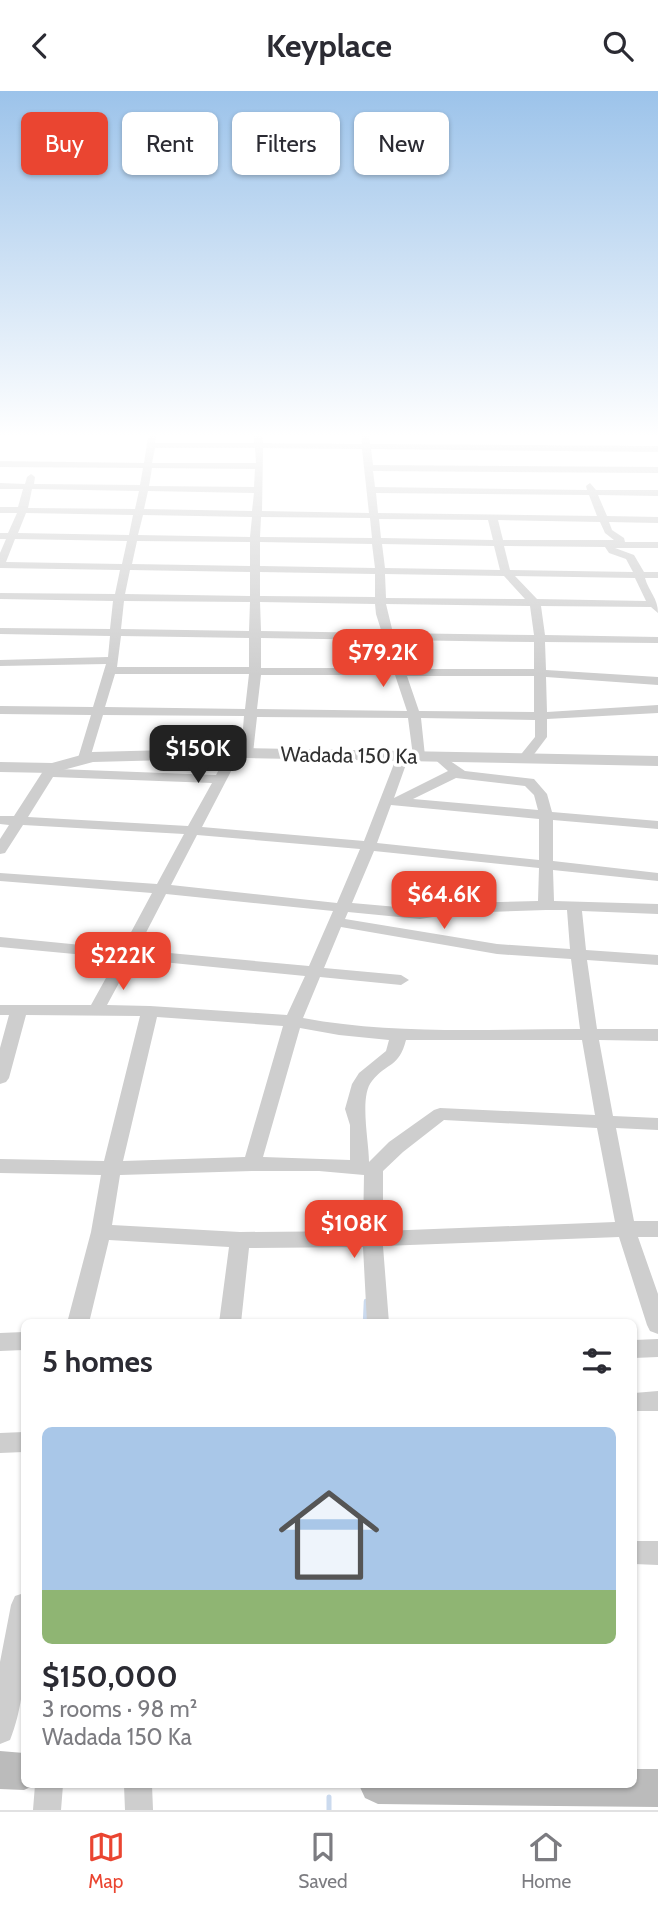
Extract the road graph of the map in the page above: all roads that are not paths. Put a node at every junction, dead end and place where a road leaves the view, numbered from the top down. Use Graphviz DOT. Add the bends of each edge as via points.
graph roads {
  1 [pos="20,515"];
  2 [pos="138,515"];
  3 [pos="257,515"];
  4 [pos="374,515"];
  5 [pos="387,515"];
  6 [pos="602,515"];
  7 [pos="492,517"];
  8 [pos="603,518"];
  9 [pos="658,520"];
  10 [pos="0,535"];
  11 [pos="12,536"];
  12 [pos="130,538"];
  13 [pos="255,541"];
  14 [pos="376,543"];
  15 [pos="499,544"];
  16 [pos="617,545"];
  17 [pos="658,545"];
  18 [pos="0,565"];
  19 [pos="125,566"];
  20 [pos="256,569"];
  21 [pos="380,569"];
  22 [pos="506,572"];
  23 [pos="639,575"];
  24 [pos="658,575"];
  25 [pos="0,596"];
  26 [pos="119,598"];
  27 [pos="257,599"];
  28 [pos="380,601"];
  29 [pos="534,604"];
  30 [pos="657,606"];
  31 [pos="0,631"];
  32 [pos="116,632"];
  33 [pos="255,634"];
  34 [pos="388,634"];
  35 [pos="538,638"];
  36 [pos="658,640"];
  37 [pos="0,663"];
  38 [pos="111,665"];
  39 [pos="255,671"];
  40 [pos="399,673"];
  41 [pos="541,673"];
  42 [pos="658,681"];
  43 [pos="658,709"];
  44 [pos="0,710"];
  45 [pos="100,710"];
  46 [pos="250,711"];
  47 [pos="414,715"];
  48 [pos="541,716"];
  49 [pos="240,753"];
  50 [pos="411,756"];
  51 [pos="437,756"];
  52 [pos="84,758"];
  53 [pos="524,758"];
  54 [pos="658,761"];
  55 [pos="0,767"];
  56 [pos="50,771"];
  57 [pos="457,772"];
  58 [pos="222,779"];
  59 [pos="390,804"];
  60 [pos="546,816"];
  61 [pos="0,820"];
  62 [pos="19,821"];
  63 [pos="658,825"];
  64 [pos="194,832"];
  65 [pos="369,846"];
  66 [pos="0,850"];
  67 [pos="545,865"];
  68 [pos="0,877"];
  69 [pos="658,877"];
  70 [pos="163,890"];
  71 [pos="546,905"];
  72 [pos="574,906"];
  73 [pos="658,909"];
  74 [pos="341,912"];
  75 [pos="0,941"];
  76 [pos="127,953"];
  77 [pos="577,955"];
  78 [pos="658,960"];
  79 [pos="315,973"];
  80 [pos="401,980"];
  81 [pos="0,1010"];
  82 [pos="19,1011"];
  83 [pos="96,1011"];
  84 [pos="149,1011"];
  85 [pos="293,1021"];
  86 [pos="399,1034"];
  87 [pos="658,1035"];
  88 [pos="590,1036"];
  89 [pos="0,1078"];
  90 [pos="606,1121"];
  91 [pos="658,1124"];
  92 [pos="253,1164"];
  93 [pos="0,1166"];
  94 [pos="112,1168"];
  95 [pos="367,1168"];
  96 [pos="626,1229"];
  97 [pos="658,1229"];
  98 [pos="101,1232"];
  99 [pos="373,1239"];
  100 [pos="240,1240"];
  101 [pos="79,1319"];
  102 [pos="230,1319"];
  103 [pos="378,1319"];
  104 [pos="658,1325"];
  105 [pos="21,1341"];
  106 [pos="0,1342"];
  107 [pos="658,1348"];
  108 [pos="637,1349"];
  109 [pos="658,1401"];
  110 [pos="637,1402"];
  111 [pos="21,1441"];
  112 [pos="0,1443"];
  113 [pos="658,1552"];
  114 [pos="637,1553"];
  115 [pos="21,1621"];
  116 [pos="0,1731"];
  117 [pos="0,1770"];
  118 [pos="21,1771"];
  119 [pos="49,1788"];
  120 [pos="138,1788"];
  121 [pos="435,1788"];
  122 [pos="658,1788"];
  123 [pos="567,1798"];
  124 [pos="47,1810"];
  125 [pos="139,1810"];
  1 -- 11 [label="street"];
  2 -- 12 [label="street"];
  3 -- 13 [label="street"];
  4 -- 14 [label="street"];
  5 -- 7 [label="street"];
  6 -- 8 [label="street"];
  7 -- 8 [label="street"];
  7 -- 15 [label="street"];
  8 -- 9 [label="street"];
  8 -- 16 [label="street" via="608,531 621,540"];
  10 -- 11 [label="street"];
  11 -- 12 [label="street"];
  11 -- 18 [label="street"];
  12 -- 13 [label="street"];
  12 -- 19 [label="street"];
  13 -- 14 [label="street"];
  13 -- 20 [label="street"];
  14 -- 15 [label="street"];
  14 -- 21 [label="street"];
  15 -- 16 [label="street"];
  15 -- 22 [label="street"];
  16 -- 17 [label="street"];
  16 -- 23 [label="street" via="610,547 612,551 629,557"];
  18 -- 19 [label="street"];
  19 -- 20 [label="street"];
  19 -- 26 [label="street"];
  20 -- 21 [label="street"];
  20 -- 27 [label="street"];
  21 -- 22 [label="street"];
  21 -- 28 [label="street"];
  22 -- 23 [label="street"];
  22 -- 29 [label="street"];
  23 -- 24 [label="street"];
  23 -- 30 [label="street"];
  25 -- 26 [label="street"];
  26 -- 27 [label="street"];
  26 -- 32 [label="street"];
  27 -- 28 [label="street"];
  27 -- 33 [label="street"];
  28 -- 29 [label="street"];
  28 -- 34 [label="street"];
  29 -- 30 [label="street"];
  29 -- 35 [label="street"];
  31 -- 32 [label="street"];
  32 -- 33 [label="street"];
  32 -- 38 [label="street"];
  33 -- 34 [label="street"];
  33 -- 39 [label="street"];
  34 -- 35 [label="street"];
  34 -- 40 [label="street"];
  35 -- 36 [label="street"];
  35 -- 41 [label="street"];
  37 -- 38 [label="street"];
  38 -- 39 [label="street"];
  38 -- 45 [label="street"];
  39 -- 40 [label="street"];
  39 -- 46 [label="street"];
  40 -- 41 [label="street"];
  40 -- 47 [label="street"];
  41 -- 42 [label="street"];
  41 -- 48 [label="street"];
  43 -- 48 [label="street"];
  44 -- 45 [label="street"];
  45 -- 46 [label="street"];
  45 -- 52 [label="street"];
  46 -- 47 [label="street"];
  46 -- 49 [label="street"];
  47 -- 48 [label="street"];
  47 -- 50 [label="street"];
  48 -- 53 [label="street" via="541,737"];
  49 -- 50 [label="street, Wadada 150 Ka"];
  49 -- 52 [label="street, Wadada 150 Ka"];
  49 -- 58 [label="street"];
  50 -- 51 [label="street, Wadada 150 Ka"];
  50 -- 59 [label="street"];
  51 -- 53 [label="street, Wadada 150 Ka"];
  51 -- 57 [label="street"];
  52 -- 56 [label="street, Wadada 150 Ka"];
  53 -- 54 [label="street, Wadada 150 Ka"];
  55 -- 56 [label="street, Wadada 150 Ka"];
  56 -- 58 [label="street"];
  56 -- 62 [label="street"];
  57 -- 59 [label="street"];
  57 -- 60 [label="street" via="529,782 540,794"];
  58 -- 64 [label="street"];
  59 -- 60 [label="street"];
  59 -- 65 [label="street"];
  60 -- 63 [label="street"];
  60 -- 67 [label="street"];
  61 -- 62 [label="street"];
  62 -- 64 [label="street"];
  62 -- 66 [label="street"];
  64 -- 65 [label="street"];
  64 -- 70 [label="street"];
  65 -- 67 [label="street"];
  65 -- 74 [label="street"];
  67 -- 69 [label="street"];
  67 -- 71 [label="street"];
  68 -- 70 [label="street"];
  70 -- 74 [label="street"];
  70 -- 76 [label="street"];
  71 -- 72 [label="street"];
  71 -- 74 [label="street" via="420,914"];
  72 -- 73 [label="street"];
  72 -- 77 [label="street"];
  74 -- 77 [label="street" via="497,949"];
  74 -- 79 [label="street"];
  75 -- 76 [label="street"];
  76 -- 79 [label="street"];
  76 -- 83 [label="street"];
  77 -- 78 [label="street"];
  77 -- 88 [label="street"];
  79 -- 80 [label="street"];
  79 -- 85 [label="street"];
  81 -- 82 [label="street"];
  82 -- 83 [label="street"];
  82 -- 89 [label="street"];
  83 -- 84 [label="street"];
  84 -- 85 [label="street"];
  84 -- 94 [label="street"];
  85 -- 86 [label="street"];
  85 -- 92 [label="street"];
  86 -- 88 [label="street"];
  86 -- 95 [label="street" via="394,1053 365,1077 354,1109"];
  87 -- 88 [label="street"];
  88 -- 90 [label="street"];
  90 -- 91 [label="street"];
  90 -- 95 [label="street" via="440,1114"];
  90 -- 96 [label="street"];
  92 -- 94 [label="street"];
  92 -- 95 [label="street"];
  93 -- 94 [label="street"];
  94 -- 98 [label="street"];
  95 -- 99 [label="street"];
  96 -- 97 [label="street"];
  96 -- 99 [label="street"];
  96 -- 104 [label="street"];
  98 -- 100 [label="street"];
  98 -- 101 [label="street"];
  99 -- 100 [label="street"];
  99 -- 103 [label="street"];
  100 -- 102 [label="street"];
  105 -- 106 [label="street"];
  107 -- 108 [label="street"];
  109 -- 110 [label="street"];
  111 -- 112 [label="street"];
  113 -- 114 [label="street"];
  115 -- 116 [label="street"];
  117 -- 118 [label="main road"];
  119 -- 124 [label="street"];
  120 -- 125 [label="street"];
  121 -- 123 [label="main road"];
  122 -- 123 [label="main road"];
}
